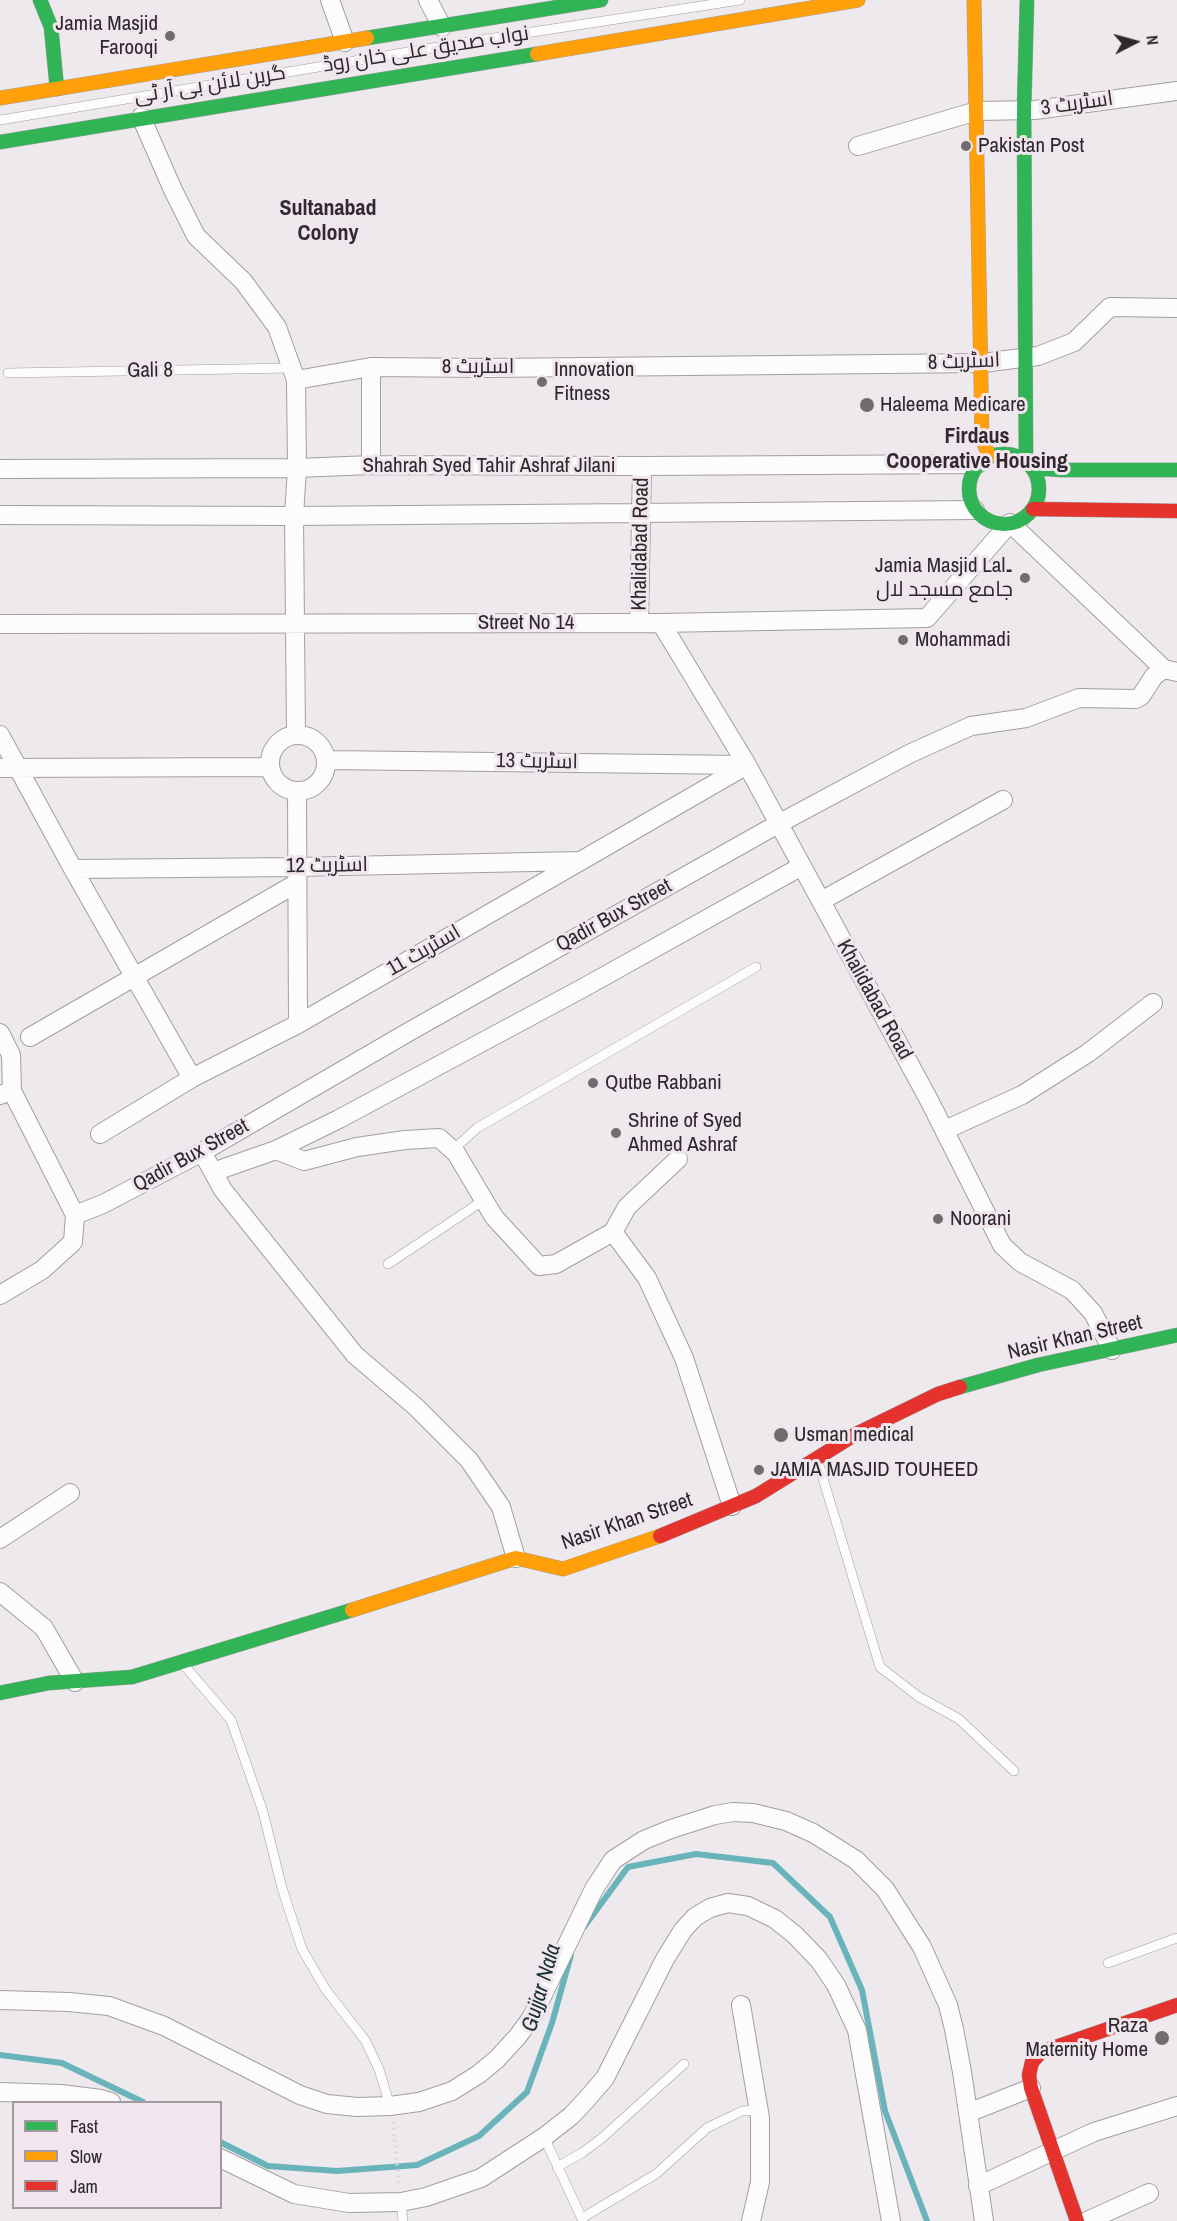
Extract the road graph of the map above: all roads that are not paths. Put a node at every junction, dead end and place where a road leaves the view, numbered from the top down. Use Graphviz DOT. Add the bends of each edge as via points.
graph roads {
  1 [pos="40,0"];
  2 [pos="330,0"];
  3 [pos="428,0"];
  4 [pos="602,0"];
  5 [pos="740,0"];
  6 [pos="858,0"];
  7 [pos="974,0"];
  8 [pos="1027,0"];
  9 [pos="442,27"];
  10 [pos="345,42"];
  11 [pos="57,88"];
  12 [pos="1177,91"];
  13 [pos="0,98"];
  14 [pos="1024,110"];
  15 [pos="977,111"];
  16 [pos="141,117"];
  17 [pos="0,120"];
  18 [pos="0,142"];
  19 [pos="858,146"];
  20 [pos="1177,308"];
  21 [pos="1026,358"];
  22 [pos="982,363"];
  23 [pos="370,367"];
  24 [pos="8,374"];
  25 [pos="294,374"];
  26 [pos="984,460"];
  27 [pos="371,465"];
  28 [pos="1029,465"];
  29 [pos="642,466"];
  30 [pos="297,468"];
  31 [pos="0,469"];
  32 [pos="1177,470"];
  33 [pos="1033,509"];
  34 [pos="975,510"];
  35 [pos="1177,511"];
  36 [pos="641,512"];
  37 [pos="0,515"];
  38 [pos="294,516"];
  39 [pos="1010,524"];
  40 [pos="639,623"];
  41 [pos="661,623"];
  42 [pos="0,624"];
  43 [pos="295,624"];
  44 [pos="1173,673"];
  45 [pos="296,734"];
  46 [pos="0,735"];
  47 [pos="327,760"];
  48 [pos="747,765"];
  49 [pos="270,767"];
  50 [pos="0,768"];
  51 [pos="19,768"];
  52 [pos="297,791"];
  53 [pos="1004,800"];
  54 [pos="778,824"];
  55 [pos="581,861"];
  56 [pos="802,866"];
  57 [pos="73,869"];
  58 [pos="297,875"];
  59 [pos="821,901"];
  60 [pos="756,967"];
  61 [pos="135,976"];
  62 [pos="1153,1003"];
  63 [pos="298,1024"];
  64 [pos="0,1033"];
  65 [pos="30,1037"];
  66 [pos="192,1078"];
  67 [pos="6,1093"];
  68 [pos="945,1130"];
  69 [pos="100,1134"];
  70 [pos="276,1150"];
  71 [pos="453,1150"];
  72 [pos="202,1152"];
  73 [pos="678,1159"];
  74 [pos="213,1172"];
  75 [pos="484,1200"];
  76 [pos="75,1215"];
  77 [pos="613,1232"];
  78 [pos="388,1264"];
  79 [pos="0,1295"];
  80 [pos="1174,1339"];
  81 [pos="1112,1350"];
  82 [pos="817,1458"];
  83 [pos="70,1493"];
  84 [pos="732,1506"];
  85 [pos="0,1539"];
  86 [pos="516,1558"];
  87 [pos="0,1592"];
  88 [pos="182,1662"];
  89 [pos="75,1682"];
  90 [pos="0,1693"];
  91 [pos="1014,1771"];
  92 [pos="1177,1938"];
  93 [pos="1108,1963"];
  94 [pos="0,2000"];
  95 [pos="741,2005"];
  96 [pos="1177,2005"];
  97 [pos="684,2064"];
  98 [pos="1031,2088"];
  99 [pos="0,2092"];
  100 [pos="106,2101"];
  101 [pos="390,2106"];
  102 [pos="1177,2106"];
  103 [pos="759,2110"];
  104 [pos="968,2113"];
  105 [pos="544,2137"];
  106 [pos="1052,2152"];
  107 [pos="222,2159"];
  108 [pos="557,2167"];
  109 [pos="978,2186"];
  110 [pos="1149,2193"];
  111 [pos="401,2202"];
  112 [pos="583,2220"];
  113 [pos="403,2221"];
  114 [pos="751,2221"];
  115 [pos="891,2221"];
  116 [pos="984,2221"];
  117 [pos="1077,2221"];
  118 [pos="1087,2221"];
  1 -- 11 [label="street" via="51,27"];
  2 -- 10 [label="street"];
  3 -- 9 [label="street"];
  4 -- 9 [label="street, نواب صدیق علی خان روڈ"];
  5 -- 17 [label="lane, گرین لائن بی آر ٹی"];
  6 -- 16 [label="street, نواب صدیق علی خان روڈ"];
  7 -- 15 [label="street"];
  8 -- 14 [label="street"];
  9 -- 10 [label="street, نواب صدیق علی خان روڈ"];
  10 -- 11 [label="street, نواب صدیق علی خان روڈ"];
  11 -- 13 [label="street, نواب صدیق علی خان روڈ"];
  12 -- 14 [label="street, اسٹریٹ 3"];
  14 -- 15 [label="street, اسٹریٹ 3"];
  14 -- 21 [label="street"];
  15 -- 19 [label="street, اسٹریٹ 3"];
  15 -- 22 [label="street"];
  16 -- 18 [label="street, نواب صدیق علی خان روڈ"];
  16 -- 25 [label="street" via="196,236 243,281 277,327"];
  20 -- 21 [label="street, اسٹریٹ 8" via="1110,307 1074,342"];
  21 -- 22 [label="street, اسٹریٹ 8"];
  21 -- 28 [label="street"];
  22 -- 23 [label="street, اسٹریٹ 8"];
  22 -- 26 [label="street"];
  23 -- 25 [label="street, اسٹریٹ 8"];
  23 -- 27 [label="street"];
  24 -- 25 [label="lane, Gali 8"];
  25 -- 30 [label="street"];
  26 -- 28 [label="street" via="1003,453 1015,455"];
  26 -- 29 [label="street, Shahrah Syed Tahir Ashraf Jilani"];
  26 -- 34 [label="street" via="972,474 969,486"];
  27 -- 29 [label="street, Shahrah Syed Tahir Ashraf Jilani"];
  27 -- 30 [label="street, Shahrah Syed Tahir Ashraf Jilani"];
  28 -- 32 [label="street" via="1062,470"];
  28 -- 33 [label="street" via="1038,479"];
  29 -- 36 [label="street, Khalidabad Road"];
  30 -- 31 [label="street, Shahrah Syed Tahir Ashraf Jilani"];
  30 -- 38 [label="street"];
  33 -- 35 [label="street"];
  33 -- 39 [label="street"];
  34 -- 36 [label="street"];
  34 -- 39 [label="street" via="998,524"];
  36 -- 38 [label="street"];
  36 -- 40 [label="street, Khalidabad Road"];
  37 -- 38 [label="street"];
  38 -- 43 [label="street"];
  39 -- 41 [label="street, Street No 14" via="927,618"];
  39 -- 44 [label="street"];
  40 -- 41 [label="street, Street No 14"];
  40 -- 43 [label="street, Street No 14"];
  41 -- 48 [label="street, Khalidabad Road"];
  42 -- 43 [label="street, Street No 14"];
  43 -- 45 [label="street"];
  44 -- 54 [label="street, Qadir Bux Street" via="1154,676 1136,699 1079,698 1026,718 971,726 909,754"];
  45 -- 47 [label="street" via="315,739"];
  45 -- 49 [label="street" via="276,744"];
  46 -- 51 [label="street"];
  47 -- 48 [label="street, اسٹریٹ 13"];
  47 -- 52 [label="street" via="323,777 316,785"];
  48 -- 54 [label="street, Khalidabad Road"];
  48 -- 55 [label="street, اسٹریٹ 11"];
  49 -- 51 [label="street"];
  49 -- 52 [label="street" via="282,786"];
  50 -- 51 [label="street"];
  51 -- 57 [label="street"];
  52 -- 58 [label="street"];
  53 -- 59 [label="street"];
  54 -- 56 [label="street, Khalidabad Road"];
  54 -- 72 [label="street, Qadir Bux Street"];
  55 -- 58 [label="street, اسٹریٹ 12"];
  55 -- 63 [label="street, اسٹریٹ 11"];
  56 -- 59 [label="street, Khalidabad Road"];
  56 -- 70 [label="street" via="583,988"];
  57 -- 58 [label="street, اسٹریٹ 12"];
  57 -- 61 [label="street"];
  58 -- 61 [label="street"];
  58 -- 63 [label="street"];
  59 -- 68 [label="street, Khalidabad Road"];
  60 -- 71 [label="lane" via="477,1128"];
  61 -- 65 [label="street"];
  61 -- 66 [label="street"];
  62 -- 68 [label="street" via="1088,1053 1022,1095"];
  63 -- 66 [label="street, اسٹریٹ 11"];
  64 -- 67 [label="street" via="10,1055"];
  66 -- 69 [label="street, اسٹریٹ 11"];
  67 -- 76 [label="street"];
  68 -- 81 [label="street, Khalidabad Road" via="1002,1245 1020,1262 1072,1290 1093,1313"];
  70 -- 71 [label="street" via="304,1161 357,1147 439,1138"];
  70 -- 74 [label="street"];
  71 -- 75 [label="street"];
  72 -- 74 [label="street"];
  72 -- 76 [label="street, Qadir Bux Street"];
  73 -- 77 [label="street" via="627,1207"];
  74 -- 86 [label="street" via="223,1190 355,1355 416,1407 469,1460 501,1507"];
  75 -- 77 [label="street" via="494,1217 539,1266 556,1264"];
  75 -- 78 [label="lane"];
  76 -- 79 [label="street" via="73,1242 42,1270"];
  77 -- 84 [label="street" via="647,1278 684,1358"];
  80 -- 81 [label="street, Nasir Khan Street"];
  81 -- 82 [label="street, Nasir Khan Street" via="1038,1365 938,1394"];
  82 -- 84 [label="street, Nasir Khan Street" via="756,1496"];
  82 -- 91 [label="lane" via="880,1667 919,1697 959,1719"];
  83 -- 85 [label="street"];
  84 -- 86 [label="street, Nasir Khan Street" via="563,1569"];
  86 -- 88 [label="street"];
  87 -- 89 [label="street" via="44,1628"];
  88 -- 89 [label="street" via="132,1677"];
  88 -- 101 [label="lane" via="231,1720 263,1812 302,1949 326,1990 365,2040"];
  89 -- 90 [label="street"];
  92 -- 93 [label="lane"];
  94 -- 101 [label="street" via="109,2006 164,2026 300,2095 327,2104"];
  95 -- 103 [label="street"];
  96 -- 98 [label="street" via="1041,2052 1032,2062"];
  97 -- 108 [label="lane" via="602,2138"];
  98 -- 104 [label="street"];
  98 -- 106 [label="street"];
  99 -- 100 [label="street" via="61,2094"];
  101 -- 104 [label="street" via="452,2091 479,2074 511,2044 532,2017 594,1889 613,1860 644,1840 671,1829 733,1812 786,1821 813,1833 856,1860 885,1889 922,1947 948,2005"];
  102 -- 106 [label="street" via="1094,2132"];
  103 -- 112 [label="lane" via="742,2111 707,2128 656,2174"];
  103 -- 114 [label="street" via="760,2182"];
  104 -- 109 [label="street"];
  105 -- 108 [label="lane"];
  105 -- 111 [label="street" via="481,2178"];
  105 -- 115 [label="street" via="570,2116 604,2078 683,1930 711,1908 728,1903 748,1906 775,1919 819,1960 836,1985 857,2030"];
  106 -- 109 [label="street"];
  106 -- 117 [label="street"];
  107 -- 111 [label="street" via="294,2194 349,2203"];
  108 -- 112 [label="lane"];
  109 -- 116 [label="street"];
  110 -- 118 [label="street"];
  111 -- 113 [label="lane"];
}
